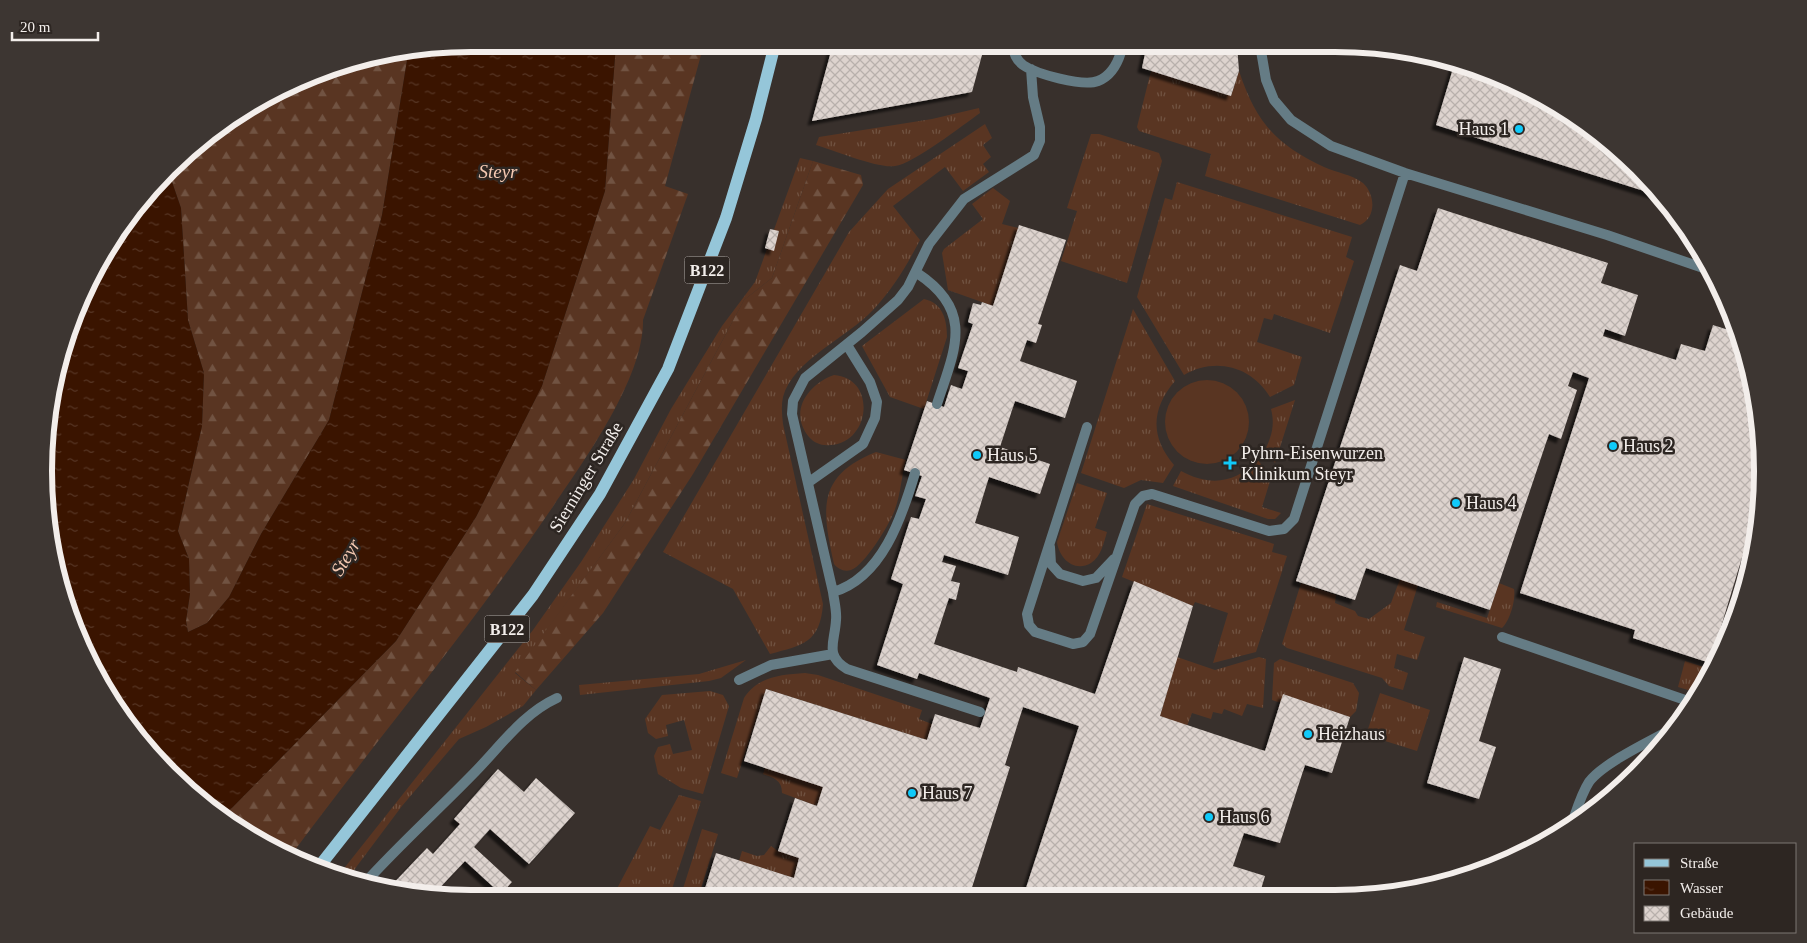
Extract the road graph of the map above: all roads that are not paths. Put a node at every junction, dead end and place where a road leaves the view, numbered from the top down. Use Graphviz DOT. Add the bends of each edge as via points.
graph roads {
  1 [pos="773,52"];
  2 [pos="1014,52"];
  3 [pos="1121,52"];
  4 [pos="1261,52"];
  5 [pos="1032,69"];
  6 [pos="1405,173"];
  7 [pos="1701,267"];
  8 [pos="917,273"];
  9 [pos="846,345"];
  10 [pos="937,404"];
  11 [pos="1087,427"];
  12 [pos="915,473"];
  13 [pos="809,482"];
  14 [pos="1050,539"];
  15 [pos="1116,557"];
  16 [pos="833,592"];
  17 [pos="1502,638"];
  18 [pos="833,654"];
  19 [pos="739,680"];
  20 [pos="557,698"];
  21 [pos="1686,700"];
  22 [pos="980,712"];
  23 [pos="1661,735"];
  24 [pos="1575,815"];
  25 [pos="322,863"];
  26 [pos="371,878"];
  1 -- 25 [label="main road, Sierninger Straße / B122" via="726,218 668,369 600,494 533,595"];
  2 -- 5 [label="street" via="1016,58"];
  3 -- 5 [label="street" via="1108,75 1097,82 1084,84"];
  4 -- 6 [label="street" via="1266,80 1274,100 1291,120 1331,146"];
  5 -- 8 [label="street" via="1033,97 1040,127 1040,140 1034,155 964,199 929,244"];
  6 -- 7 [label="street"];
  6 -- 15 [label="street" via="1294,519 1284,529 1269,531 1152,494 1143,496 1135,504"];
  8 -- 9 [label="street" via="898,300"];
  8 -- 10 [label="street" via="940,290 953,311 954,344"];
  9 -- 13 [label="street" via="805,378 793,401 795,431"];
  9 -- 13 [label="street" via="870,382 877,402 875,418 863,444"];
  11 -- 14 [label="street"];
  12 -- 16 [label="street" via="906,504 886,545 856,582"];
  13 -- 16 [label="street"];
  14 -- 15 [label="street" via="1051,564 1060,574 1083,581 1096,578"];
  14 -- 15 [label="street" via="1027,614 1029,625 1035,632 1073,644 1082,642 1090,634"];
  16 -- 18 [label="street" via="836,620"];
  17 -- 21 [label="street"];
  18 -- 19 [label="street" via="771,665"];
  18 -- 22 [label="street" via="838,664 847,670"];
  20 -- 26 [label="street" via="543,704 516,727"];
  23 -- 24 [label="street" via="1605,767 1590,781"];
}
